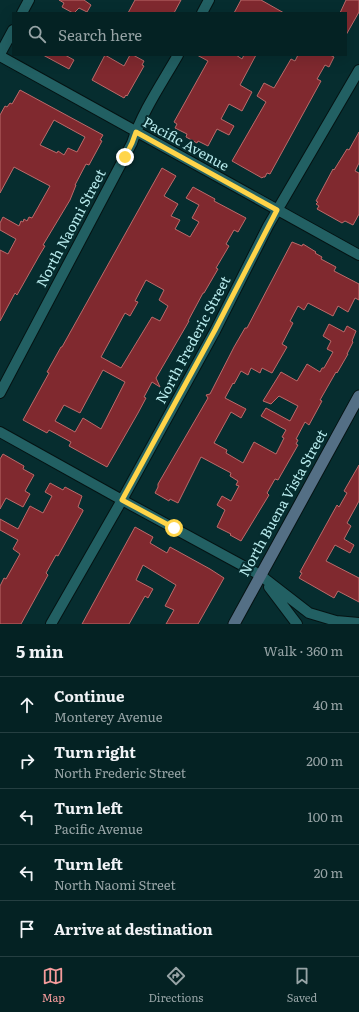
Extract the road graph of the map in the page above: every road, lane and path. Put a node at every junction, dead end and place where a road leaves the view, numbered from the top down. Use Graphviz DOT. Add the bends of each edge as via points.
graph roads {
  1 [pos="30,0"];
  2 [pos="209,0"];
  3 [pos="23,12"];
  4 [pos="203,12"];
  5 [pos="12,32"];
  6 [pos="0,55"];
  7 [pos="177,56"];
  8 [pos="359,70"];
  9 [pos="136,132"];
  10 [pos="277,210"];
  11 [pos="359,255"];
  12 [pos="0,393"];
  13 [pos="359,396"];
  14 [pos="0,432"];
  15 [pos="122,500"];
  16 [pos="260,575"];
  17 [pos="359,622"];
  18 [pos="333,623"];
  19 [pos="51,624"];
  20 [pos="234,624"];
  21 [pos="297,624"];
  1 -- 3 [label="street"];
  2 -- 4 [label="street"];
  5 -- 6 [label="street"];
  6 -- 9 [label="street, Pacific Avenue"];
  7 -- 9 [label="street, North Naomi Street"];
  8 -- 10 [label="street, North Frederic Street"];
  9 -- 10 [label="street, Pacific Avenue"];
  9 -- 12 [label="street, North Naomi Street"];
  10 -- 11 [label="street, Pacific Avenue"];
  10 -- 15 [label="street, North Frederic Street"];
  13 -- 16 [label="main road, North Buena Vista Street"];
  14 -- 15 [label="street"];
  15 -- 16 [label="street"];
  15 -- 19 [label="street, North Frederic Street"];
  16 -- 18 [label="street" via="309,613"];
  16 -- 20 [label="main road, North Buena Vista Street"];
  16 -- 21 [label="street"];
  17 -- 18 [label="street"];
}
